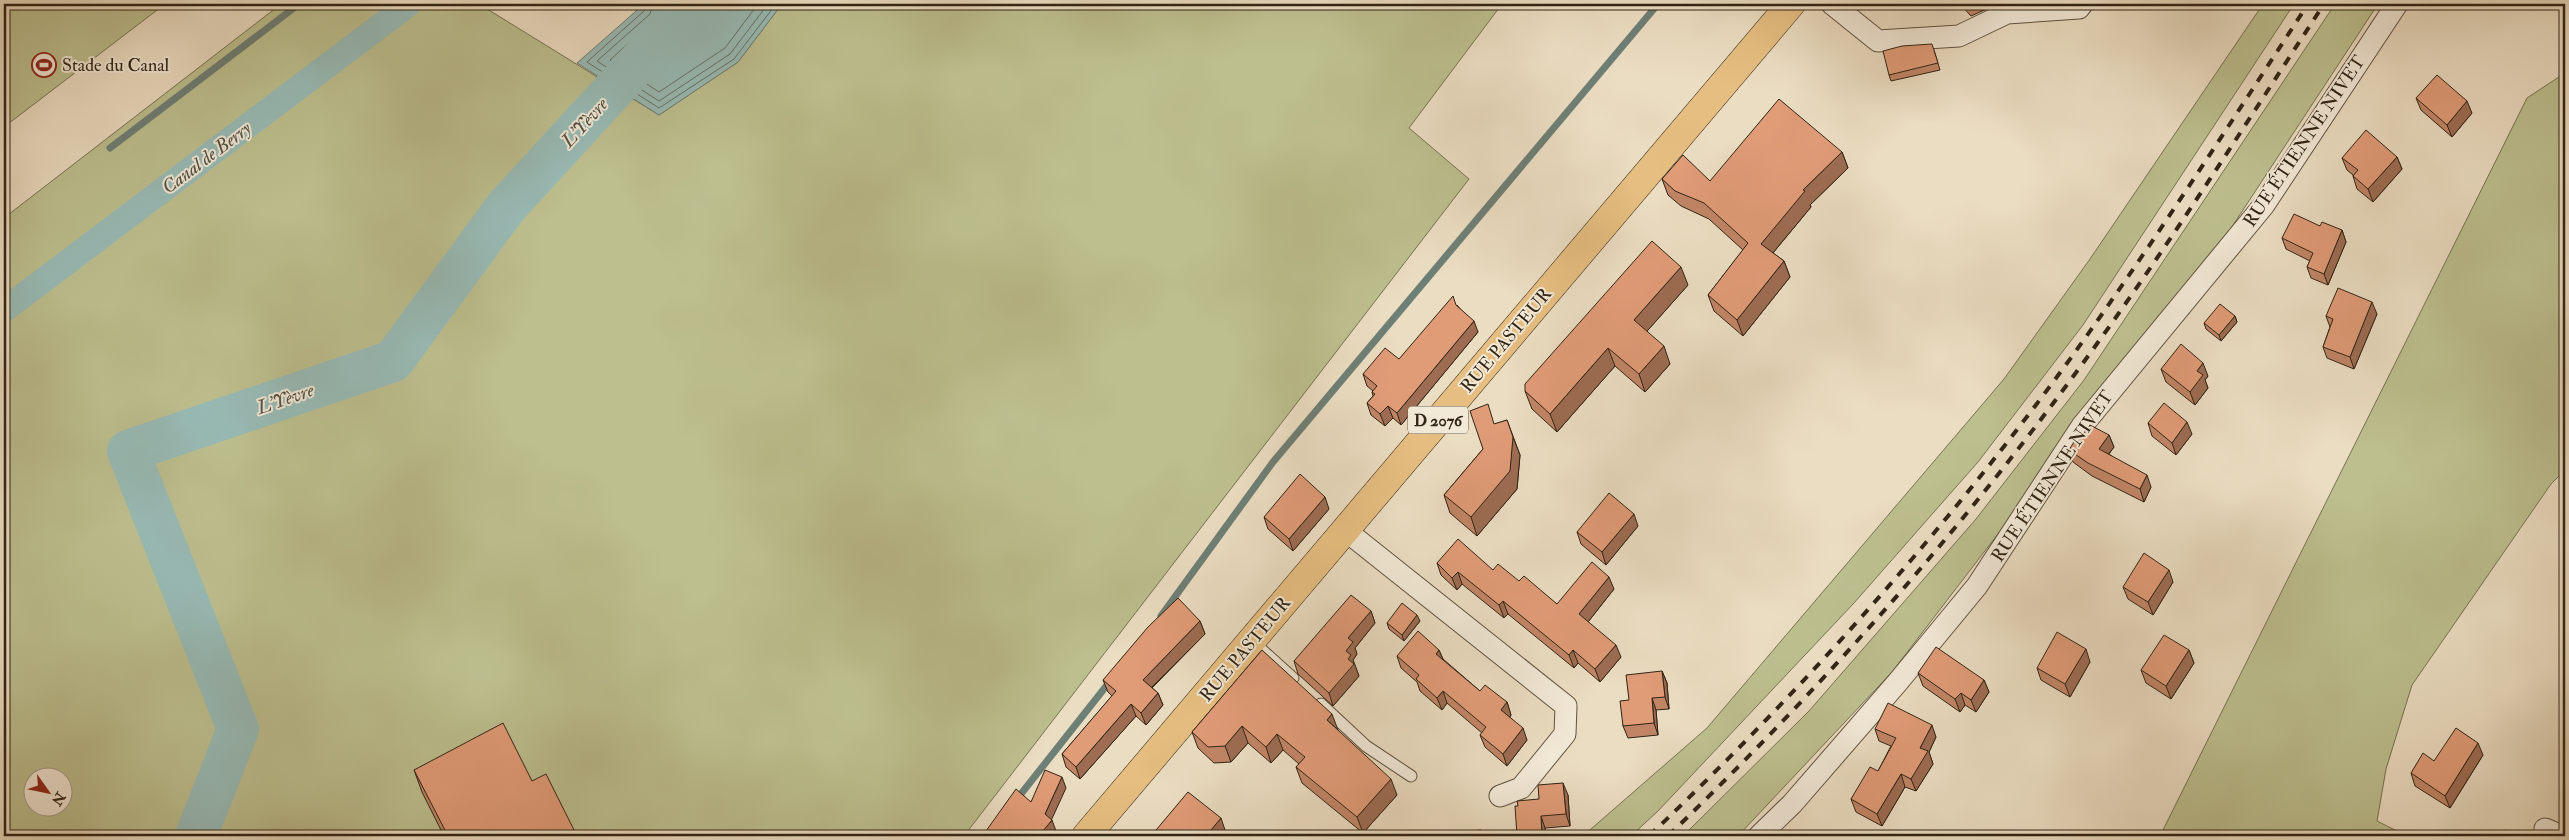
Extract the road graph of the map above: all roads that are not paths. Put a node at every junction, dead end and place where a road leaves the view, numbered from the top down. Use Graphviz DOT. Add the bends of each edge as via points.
graph roads {
  1 [pos="1791,4"];
  2 [pos="1832,4"];
  3 [pos="2082,4"];
  4 [pos="2396,4"];
  5 [pos="1345,530"];
  6 [pos="1252,641"];
  7 [pos="1411,776"];
  8 [pos="1500,796"];
  9 [pos="1086,836"];
  10 [pos="1759,836"];
  1 -- 5 [label="main road, RUE PASTEUR / D 2076"];
  2 -- 3 [label="street" via="1878,41 1959,36 2007,13 2079,8"];
  4 -- 10 [label="street, RUE ÉTIENNE NIVET" via="2264,205 2082,426 1977,586 1792,804"];
  5 -- 6 [label="main road, RUE PASTEUR / D 2076"];
  5 -- 8 [label="street" via="1566,706 1565,734 1521,788"];
  6 -- 7 [label="lane" via="1366,746"];
  6 -- 9 [label="main road, RUE PASTEUR / D 2076"];
}
